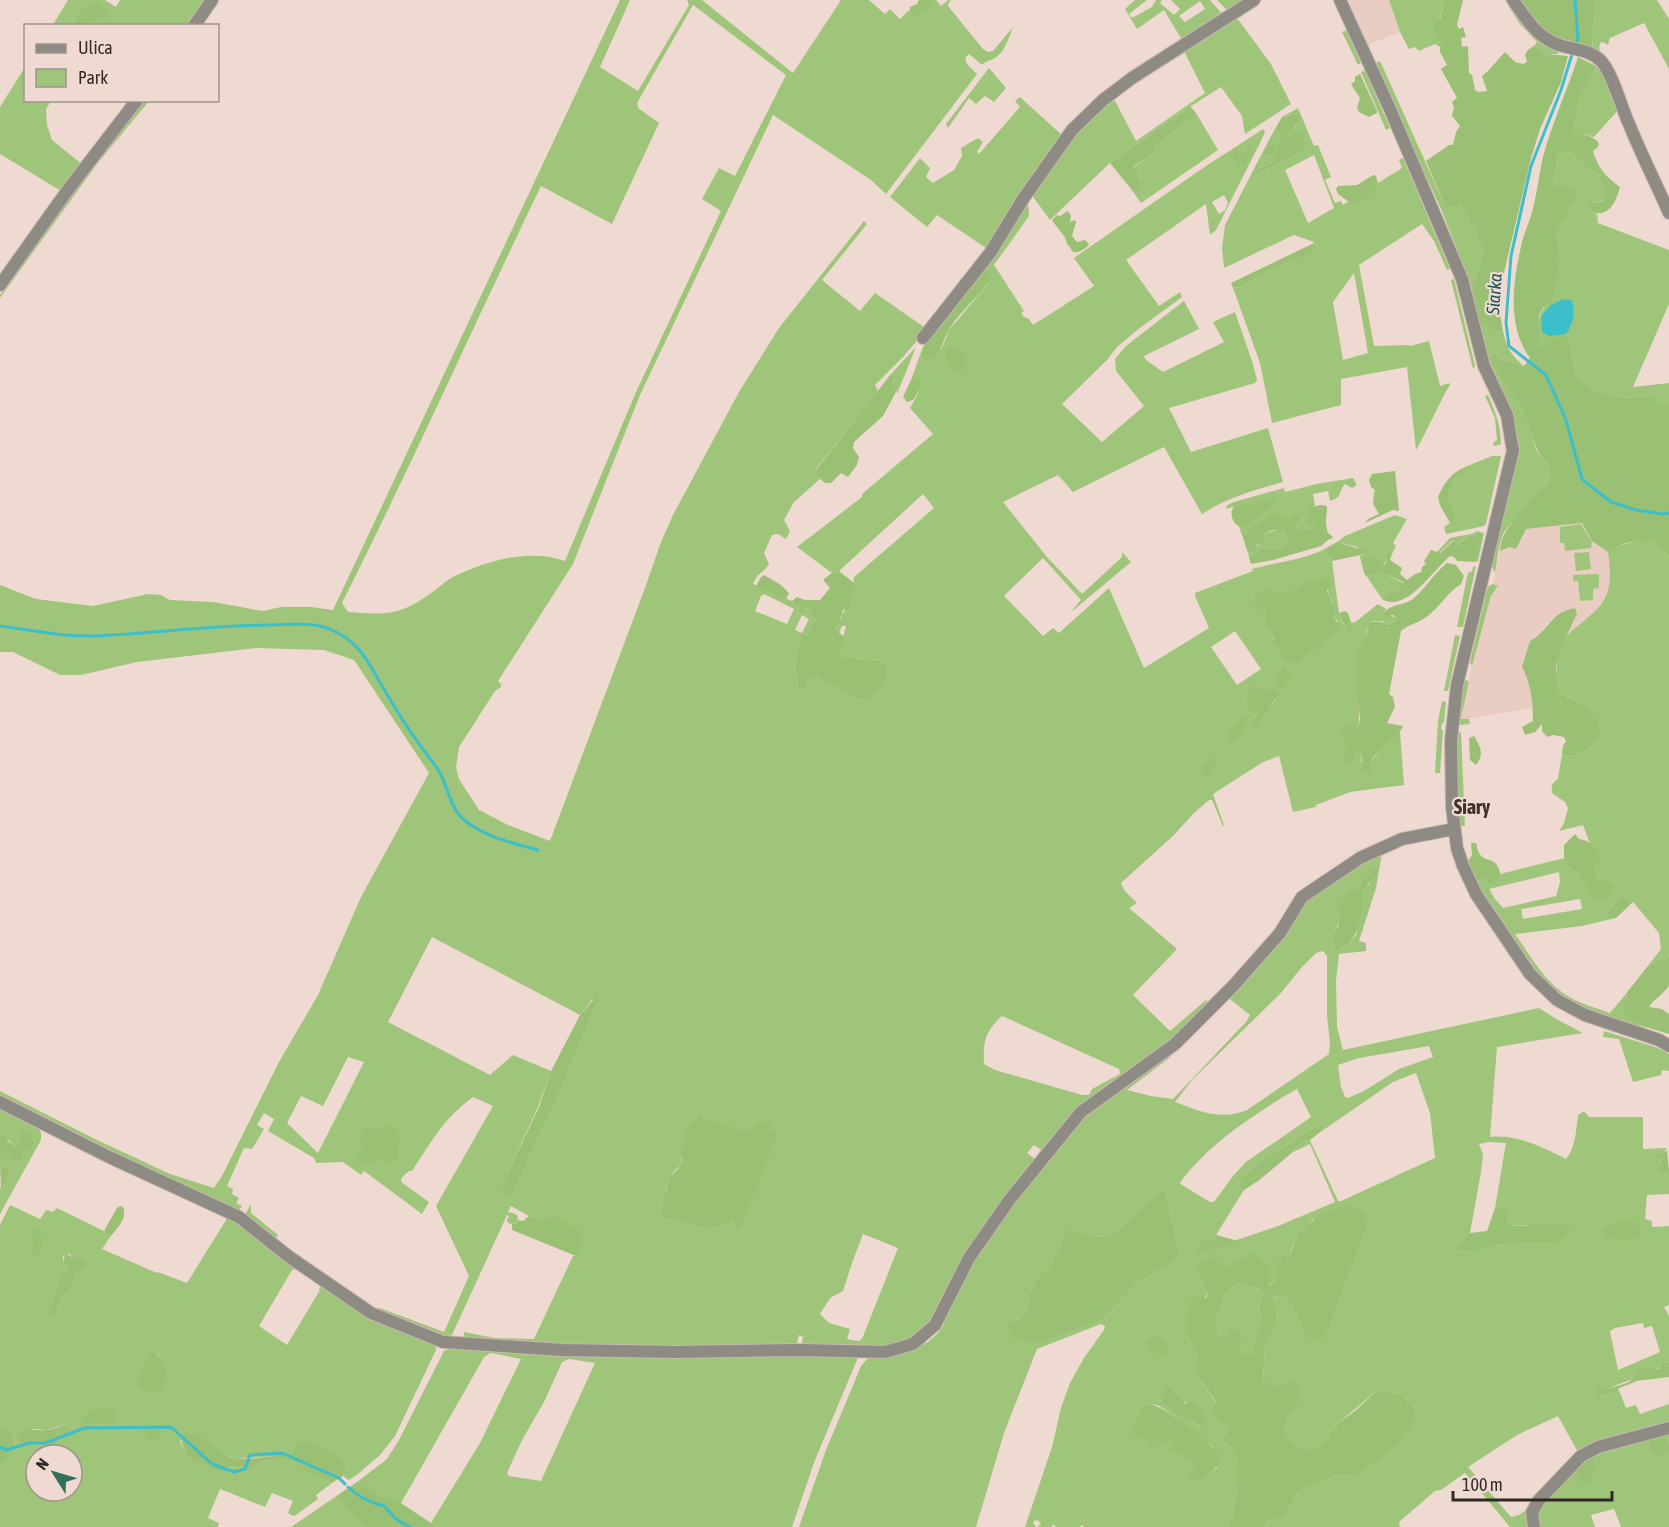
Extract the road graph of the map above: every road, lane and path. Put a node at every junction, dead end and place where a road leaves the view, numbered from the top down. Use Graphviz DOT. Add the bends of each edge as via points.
graph roads {
  1 [pos="212,0"];
  2 [pos="1254,0"];
  3 [pos="1340,0"];
  4 [pos="1513,0"];
  5 [pos="195,24"];
  6 [pos="134,102"];
  7 [pos="1669,213"];
  8 [pos="0,285"];
  9 [pos="923,338"];
  10 [pos="1454,829"];
  11 [pos="1669,1046"];
  12 [pos="0,1102"];
  13 [pos="1669,1428"];
  14 [pos="1534,1527"];
  1 -- 5 [label="street"];
  2 -- 9 [label="street" via="1132,78 1072,130 990,253"];
  3 -- 10 [label="street" via="1462,279 1484,366 1507,415 1513,450 1457,685 1451,740"];
  4 -- 7 [label="street" via="1540,34 1555,43 1593,54 1604,63"];
  6 -- 8 [label="street"];
  10 -- 11 [label="street" via="1463,866 1476,894 1530,974 1557,1000 1585,1015"];
  10 -- 12 [label="street" via="1402,839 1360,858 1302,897 1280,933 1175,1044 1081,1112 1010,1199 969,1258 935,1326 913,1344 885,1352 562,1350 443,1342 371,1313 288,1256 240,1217"];
  13 -- 14 [label="street" via="1598,1447 1581,1456 1539,1500 1532,1512"];
}
